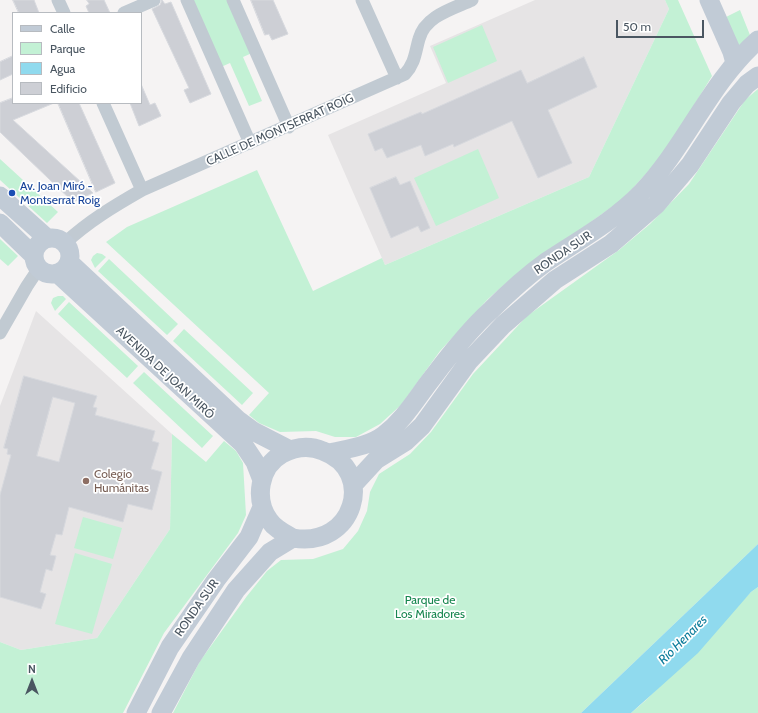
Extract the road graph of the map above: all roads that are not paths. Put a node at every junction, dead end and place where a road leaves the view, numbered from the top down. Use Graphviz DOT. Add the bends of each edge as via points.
graph roads {
  1 [pos="58,0"];
  2 [pos="154,0"];
  3 [pos="187,0"];
  4 [pos="233,0"];
  5 [pos="362,0"];
  6 [pos="472,0"];
  7 [pos="709,0"];
  8 [pos="64,12"];
  9 [pos="126,12"];
  10 [pos="758,40"];
  11 [pos="734,63"];
  12 [pos="758,76"];
  13 [pos="397,78"];
  14 [pos="103,104"];
  15 [pos="289,127"];
  16 [pos="250,143"];
  17 [pos="142,190"];
  18 [pos="0,196"];
  19 [pos="0,223"];
  20 [pos="47,238"];
  21 [pos="66,243"];
  22 [pos="37,262"];
  23 [pos="63,268"];
  24 [pos="0,334"];
  25 [pos="290,450"];
  26 [pos="330,453"];
  27 [pos="262,480"];
  28 [pos="352,485"];
  29 [pos="262,507"];
  30 [pos="293,538"];
  31 [pos="136,713"];
  32 [pos="161,713"];
  1 -- 8 [label="street"];
  2 -- 9 [label="street"];
  3 -- 16 [label="street"];
  4 -- 15 [label="street"];
  5 -- 13 [label="street"];
  6 -- 13 [label="street, CALLE DE MONTSERRAT ROIG" via="426,23 411,67"];
  7 -- 11 [label="main road" via="732,52"];
  10 -- 11 [label="main road, RONDA SUR"];
  11 -- 26 [label="main road, RONDA SUR" via="673,154 642,192 598,229 545,263 491,309 453,350 397,424 369,443"];
  12 -- 28 [label="main road, RONDA SUR" via="747,84 731,103 690,165 656,205 612,244 555,280 503,325 469,361 422,426 405,442 376,460"];
  13 -- 15 [label="street, CALLE DE MONTSERRAT ROIG"];
  14 -- 17 [label="street"];
  15 -- 16 [label="street, CALLE DE MONTSERRAT ROIG"];
  16 -- 17 [label="street, CALLE DE MONTSERRAT ROIG"];
  17 -- 21 [label="street, CALLE DE MONTSERRAT ROIG" via="83,226"];
  18 -- 20 [label="main road"];
  19 -- 22 [label="main road, AVENIDA DE JOAN MIRÓ"];
  20 -- 21 [label="main road" via="56,238"];
  20 -- 22 [label="main road" via="36,247"];
  21 -- 23 [label="main road" via="70,253"];
  22 -- 23 [label="main road, AVENIDA DE JOAN MIRÓ" via="49,274"];
  22 -- 24 [label="street"];
  23 -- 25 [label="main road, AVENIDA DE JOAN MIRÓ" via="238,420 253,431"];
  23 -- 27 [label="main road, AVENIDA DE JOAN MIRÓ" via="243,444 255,462"];
  25 -- 26 [label="main road, RONDA SUR" via="304,447"];
  25 -- 27 [label="main road, RONDA SUR" via="268,467"];
  26 -- 28 [label="main road, RONDA SUR" via="341,462 349,474"];
  27 -- 29 [label="main road, RONDA SUR"];
  28 -- 30 [label="main road, RONDA SUR" via="353,498 349,512 340,526 317,539"];
  29 -- 30 [label="main road, RONDA SUR" via="269,521 279,531"];
  29 -- 31 [label="main road, RONDA SUR" via="249,537 170,647"];
  30 -- 32 [label="main road, RONDA SUR" via="270,552 236,590 191,658"];
}
